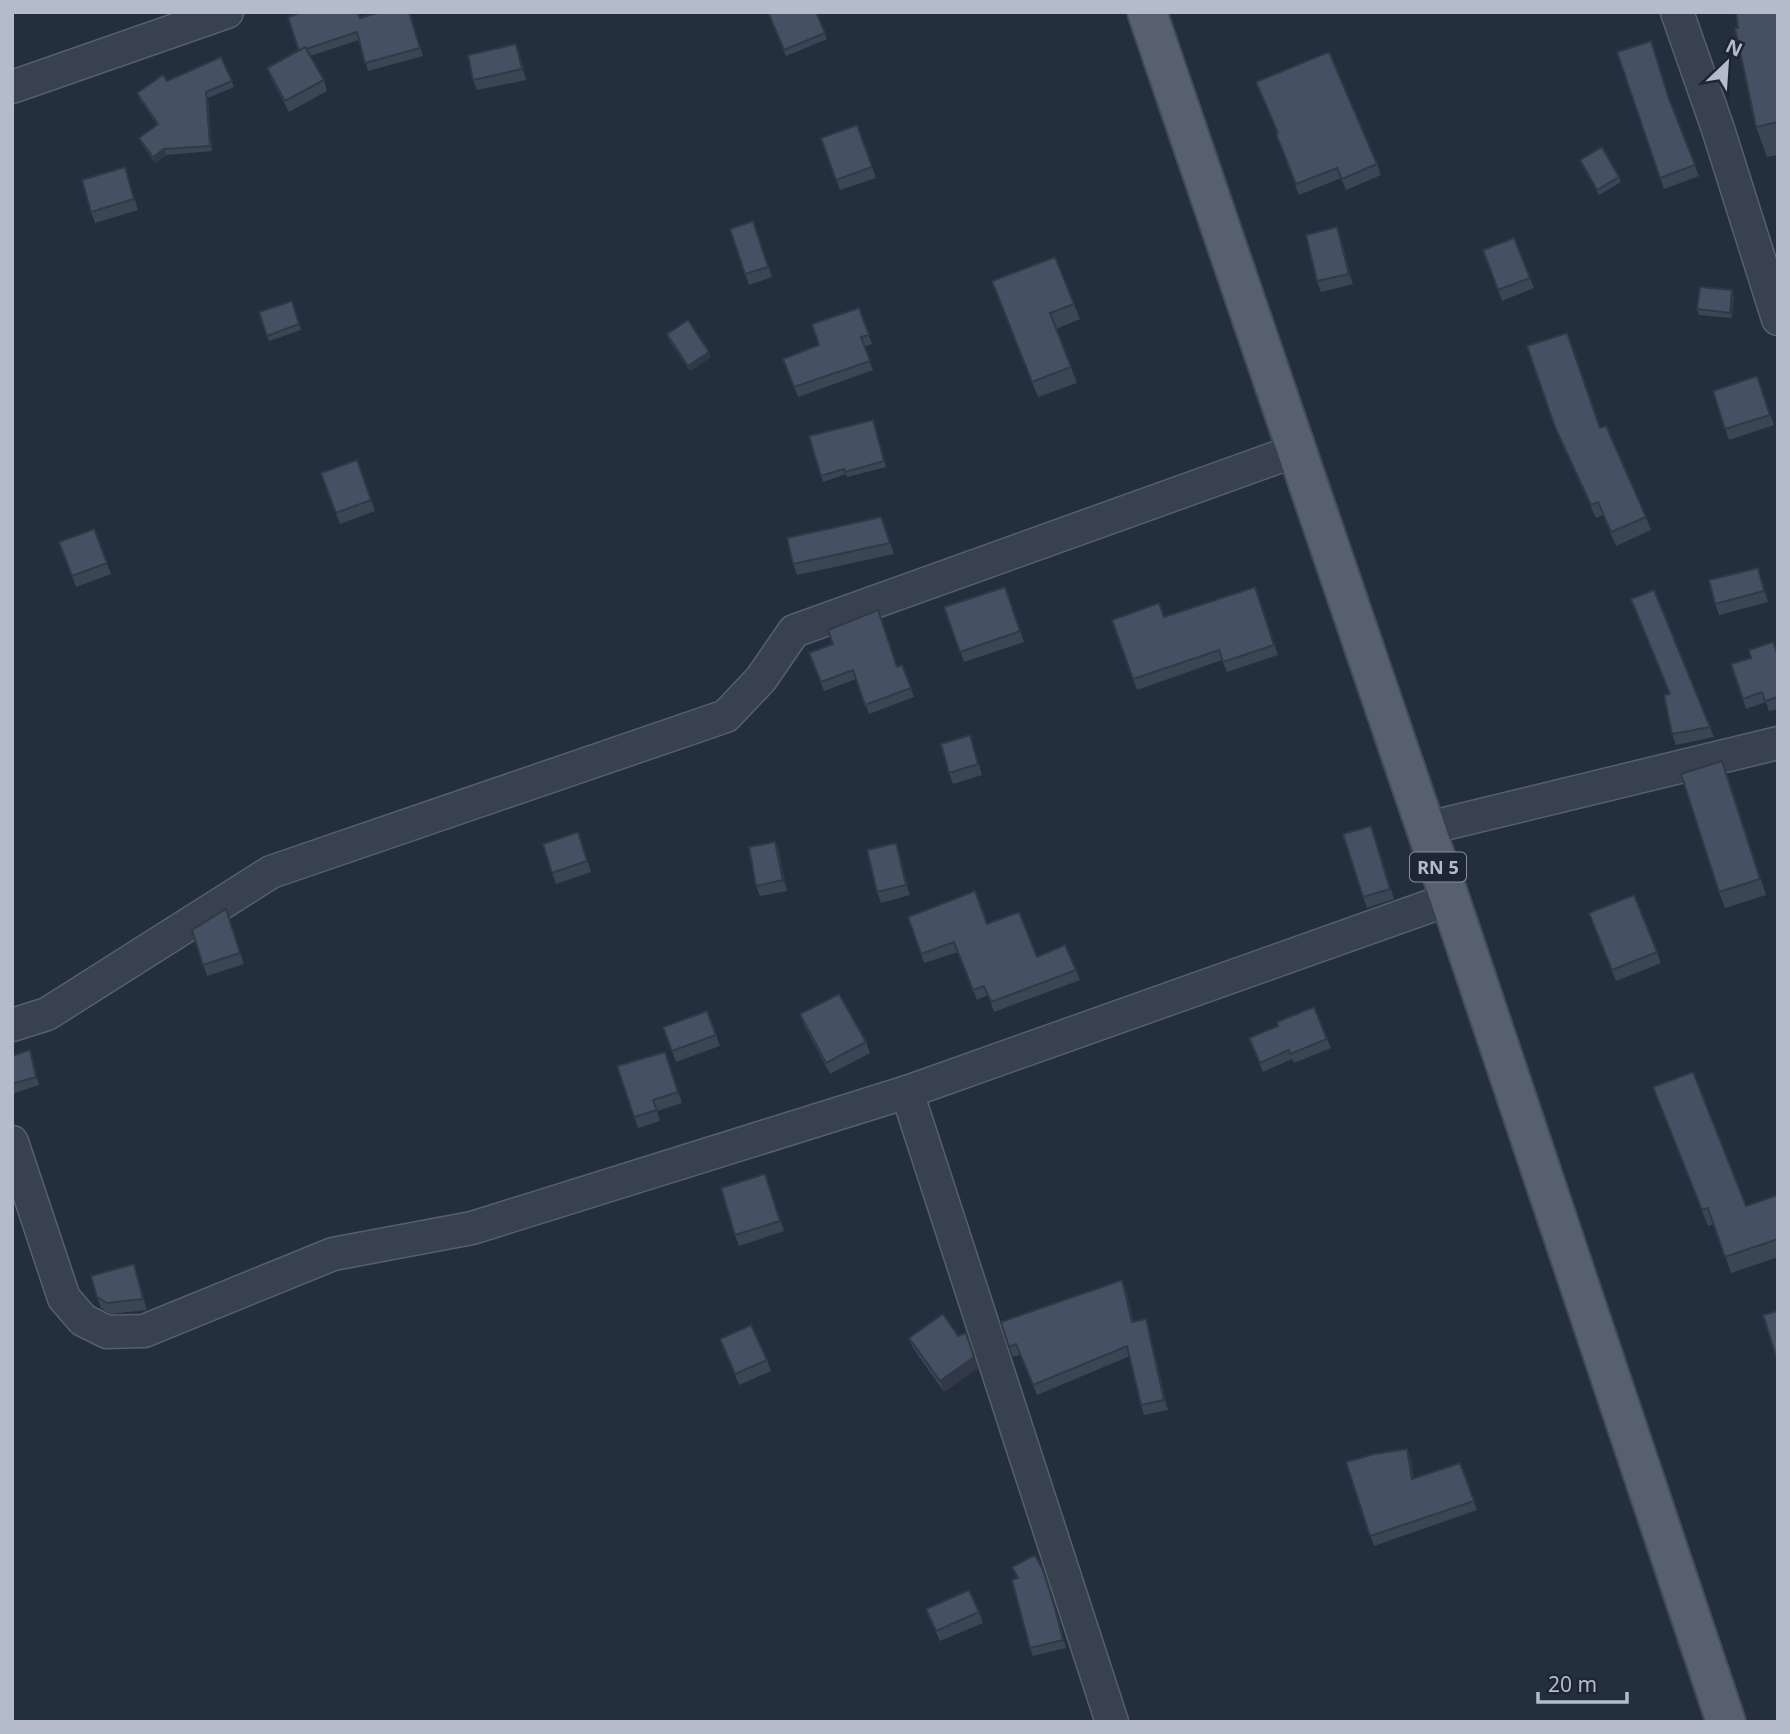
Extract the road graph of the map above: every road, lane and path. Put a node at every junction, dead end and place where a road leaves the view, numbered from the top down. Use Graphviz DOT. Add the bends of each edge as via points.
graph roads {
  1 [pos="227,12"];
  2 [pos="1147,12"];
  3 [pos="1677,12"];
  4 [pos="12,87"];
  5 [pos="1776,305"];
  6 [pos="1295,451"];
  7 [pos="1778,743"];
  8 [pos="1424,829"];
  9 [pos="1450,900"];
  10 [pos="12,1025"];
  11 [pos="907,1092"];
  12 [pos="12,1142"];
  13 [pos="1112,1722"];
  14 [pos="1726,1722"];
  1 -- 4 [label="street"];
  2 -- 6 [label="main road, RN 5"];
  3 -- 5 [label="street"];
  6 -- 8 [label="main road, RN 5"];
  6 -- 10 [label="street" via="794,631 761,679 726,716 271,872 47,1014"];
  7 -- 8 [label="street"];
  8 -- 9 [label="main road, RN 5"];
  9 -- 11 [label="street"];
  9 -- 14 [label="main road, RN 5"];
  11 -- 12 [label="street" via="472,1228 333,1254 144,1331 107,1332 83,1320 64,1298"];
  11 -- 13 [label="street"];
}
